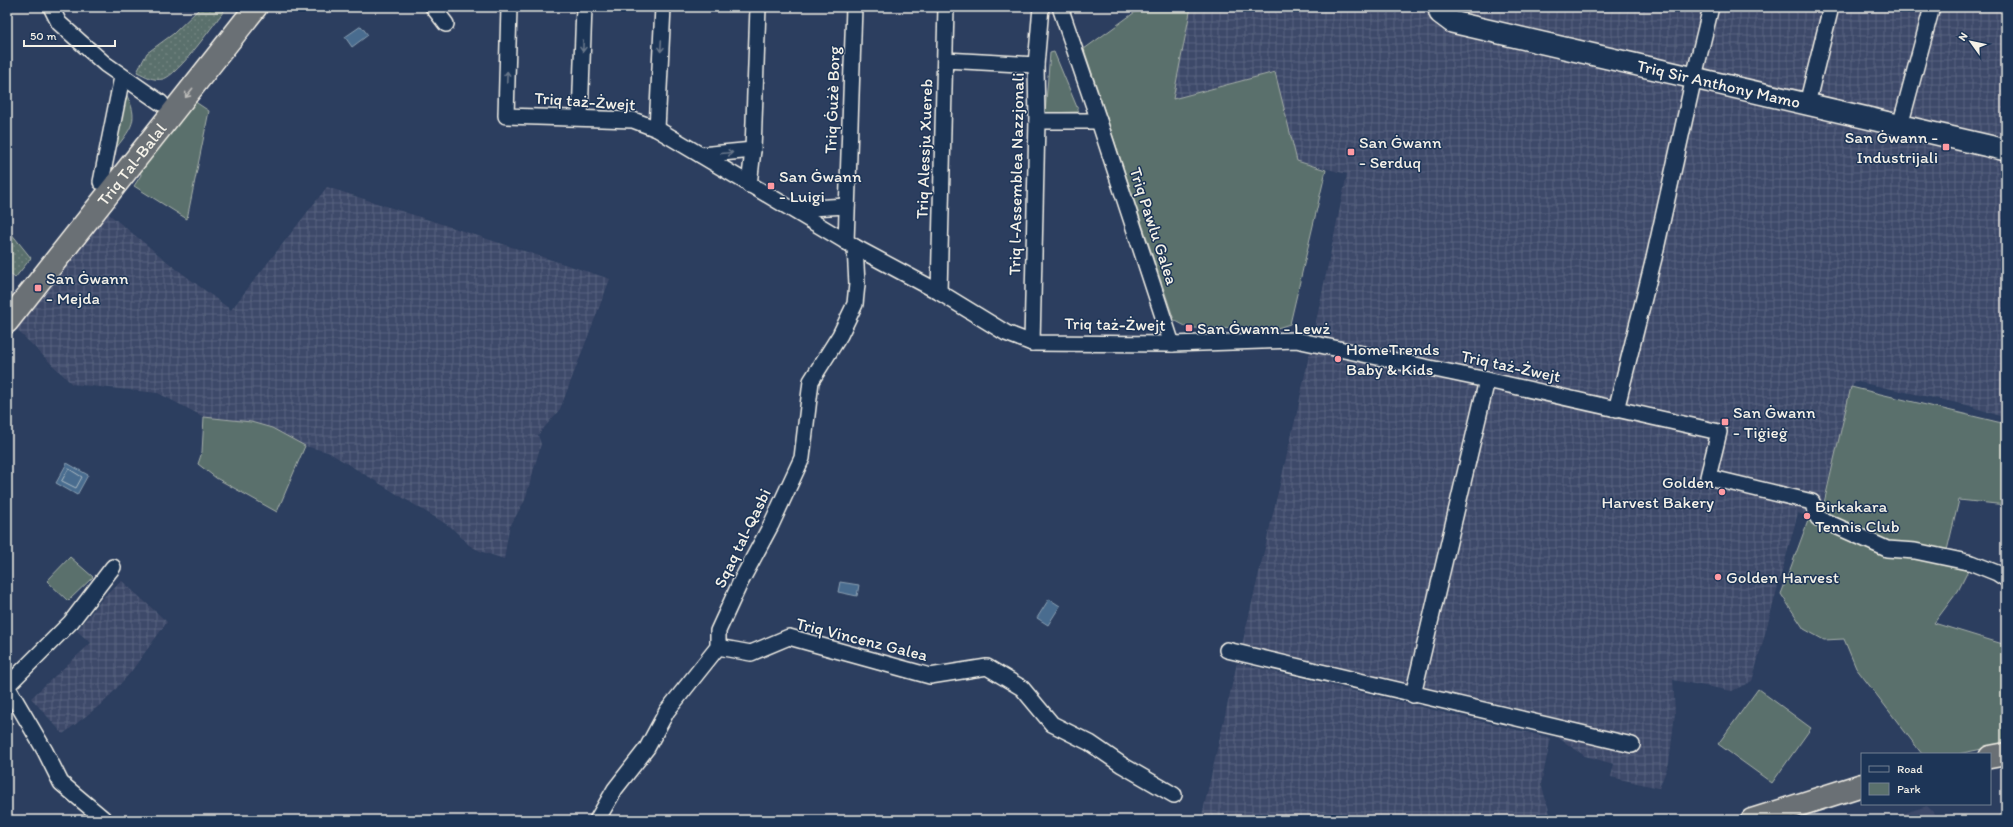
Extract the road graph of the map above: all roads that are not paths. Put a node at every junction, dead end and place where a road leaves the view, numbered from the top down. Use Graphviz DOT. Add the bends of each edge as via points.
graph roads {
  1 [pos="51,7"];
  2 [pos="241,7"];
  3 [pos="256,7"];
  4 [pos="434,7"];
  5 [pos="508,7"];
  6 [pos="584,7"];
  7 [pos="663,7"];
  8 [pos="758,7"];
  9 [pos="854,7"];
  10 [pos="946,7"];
  11 [pos="1041,7"];
  12 [pos="1060,7"];
  13 [pos="1439,7"];
  14 [pos="1711,7"];
  15 [pos="1831,7"];
  16 [pos="1932,7"];
  17 [pos="446,24"];
  18 [pos="945,60"];
  19 [pos="1036,64"];
  20 [pos="122,77"];
  21 [pos="1694,78"];
  22 [pos="161,103"];
  23 [pos="1807,104"];
  24 [pos="580,117"];
  25 [pos="1099,121"];
  26 [pos="1037,122"];
  27 [pos="1900,126"];
  28 [pos="657,129"];
  29 [pos="753,150"];
  30 [pos="2006,150"];
  31 [pos="701,155"];
  32 [pos="101,182"];
  33 [pos="749,185"];
  34 [pos="847,206"];
  35 [pos="793,210"];
  36 [pos="850,245"];
  37 [pos="939,292"];
  38 [pos="7,302"];
  39 [pos="7,322"];
  40 [pos="1032,343"];
  41 [pos="1172,344"];
  42 [pos="1487,380"];
  43 [pos="1616,410"];
  44 [pos="113,567"];
  45 [pos="2006,579"];
  46 [pos="718,646"];
  47 [pos="1227,650"];
  48 [pos="7,686"];
  49 [pos="1413,694"];
  50 [pos="1632,745"];
  51 [pos="2006,754"];
  52 [pos="1991,758"];
  53 [pos="2006,768"];
  54 [pos="1991,771"];
  55 [pos="1861,785"];
  56 [pos="1174,796"];
  57 [pos="1861,800"];
  58 [pos="104,820"];
  59 [pos="597,820"];
  60 [pos="1752,820"];
  61 [pos="1796,820"];
  1 -- 20 [label="street" via="59,23"];
  2 -- 22 [label="highway, Triq Tal-Balal"];
  3 -- 39 [label="highway, Triq Tal-Balal, one-way"];
  4 -- 17 [label="street"];
  24 -- 5 [label="street, Triq taż-Żwejt, one-way" via="506,116"];
  6 -- 24 [label="street, one-way"];
  7 -- 28 [label="street, one-way"];
  8 -- 29 [label="street"];
  9 -- 34 [label="street, Triq Ġużè Borg"];
  10 -- 18 [label="street, Triq Alessju Xuereb"];
  11 -- 19 [label="street, Triq l-Assemblea Nazzjonali"];
  12 -- 25 [label="street, Triq Pawlu Galea"];
  13 -- 21 [label="main road, Triq Sir Anthony Mamo" via="1440,13 1452,22"];
  14 -- 21 [label="street"];
  15 -- 23 [label="street"];
  16 -- 27 [label="street"];
  18 -- 19 [label="street"];
  18 -- 37 [label="street, Triq Alessju Xuereb"];
  19 -- 26 [label="street, Triq l-Assemblea Nazzjonali"];
  20 -- 22 [label="street"];
  20 -- 32 [label="street"];
  21 -- 23 [label="main road, Triq Sir Anthony Mamo"];
  21 -- 43 [label="street" via="1654,258"];
  22 -- 32 [label="highway, Triq Tal-Balal"];
  23 -- 27 [label="main road, Triq Sir Anthony Mamo"];
  24 -- 28 [label="street, Triq taż-Żwejt" via="633,120"];
  25 -- 26 [label="street"];
  25 -- 41 [label="street, Triq Pawlu Galea"];
  26 -- 40 [label="street, Triq l-Assemblea Nazzjonali"];
  27 -- 30 [label="main road, Triq Sir Anthony Mamo"];
  28 -- 31 [label="street, Triq taż-Żwejt"];
  31 -- 29 [label="street, one-way"];
  29 -- 33 [label="street"];
  31 -- 33 [label="street, Triq taż-Żwejt"];
  32 -- 38 [label="highway, Triq Tal-Balal"];
  33 -- 35 [label="street, Triq taż-Żwejt"];
  34 -- 35 [label="street"];
  34 -- 36 [label="street, Triq Ġużè Borg"];
  35 -- 36 [label="street, Triq taż-Żwejt"];
  36 -- 37 [label="street, Triq taż-Żwejt"];
  36 -- 46 [label="street, Sqaq tal-Qasbi" via="857,284 855,304 840,335 811,381 802,458 718,631"];
  37 -- 40 [label="street, Triq taż-Żwejt" via="1006,333"];
  40 -- 41 [label="street, Triq taż-Żwejt"];
  41 -- 42 [label="street, Triq taż-Żwejt" via="1296,340"];
  42 -- 43 [label="street, Triq taż-Żwejt"];
  42 -- 49 [label="street"];
  43 -- 45 [label="street, Triq taż-Żwejt" via="1718,432 1708,477 1812,502 1818,518 1887,549 1915,551 1972,563"];
  44 -- 48 [label="street" via="71,622"];
  46 -- 56 [label="street, Triq Vincenz Galea" via="751,654 789,637 930,676 987,667 1022,688 1052,724 1090,743"];
  46 -- 59 [label="street" via="667,711 647,748 615,789"];
  47 -- 49 [label="street"];
  48 -- 58 [label="street" via="61,783"];
  49 -- 50 [label="street"];
  51 -- 52 [label="highway"];
  53 -- 54 [label="highway"];
  55 -- 60 [label="highway"];
  57 -- 61 [label="highway"];
}
